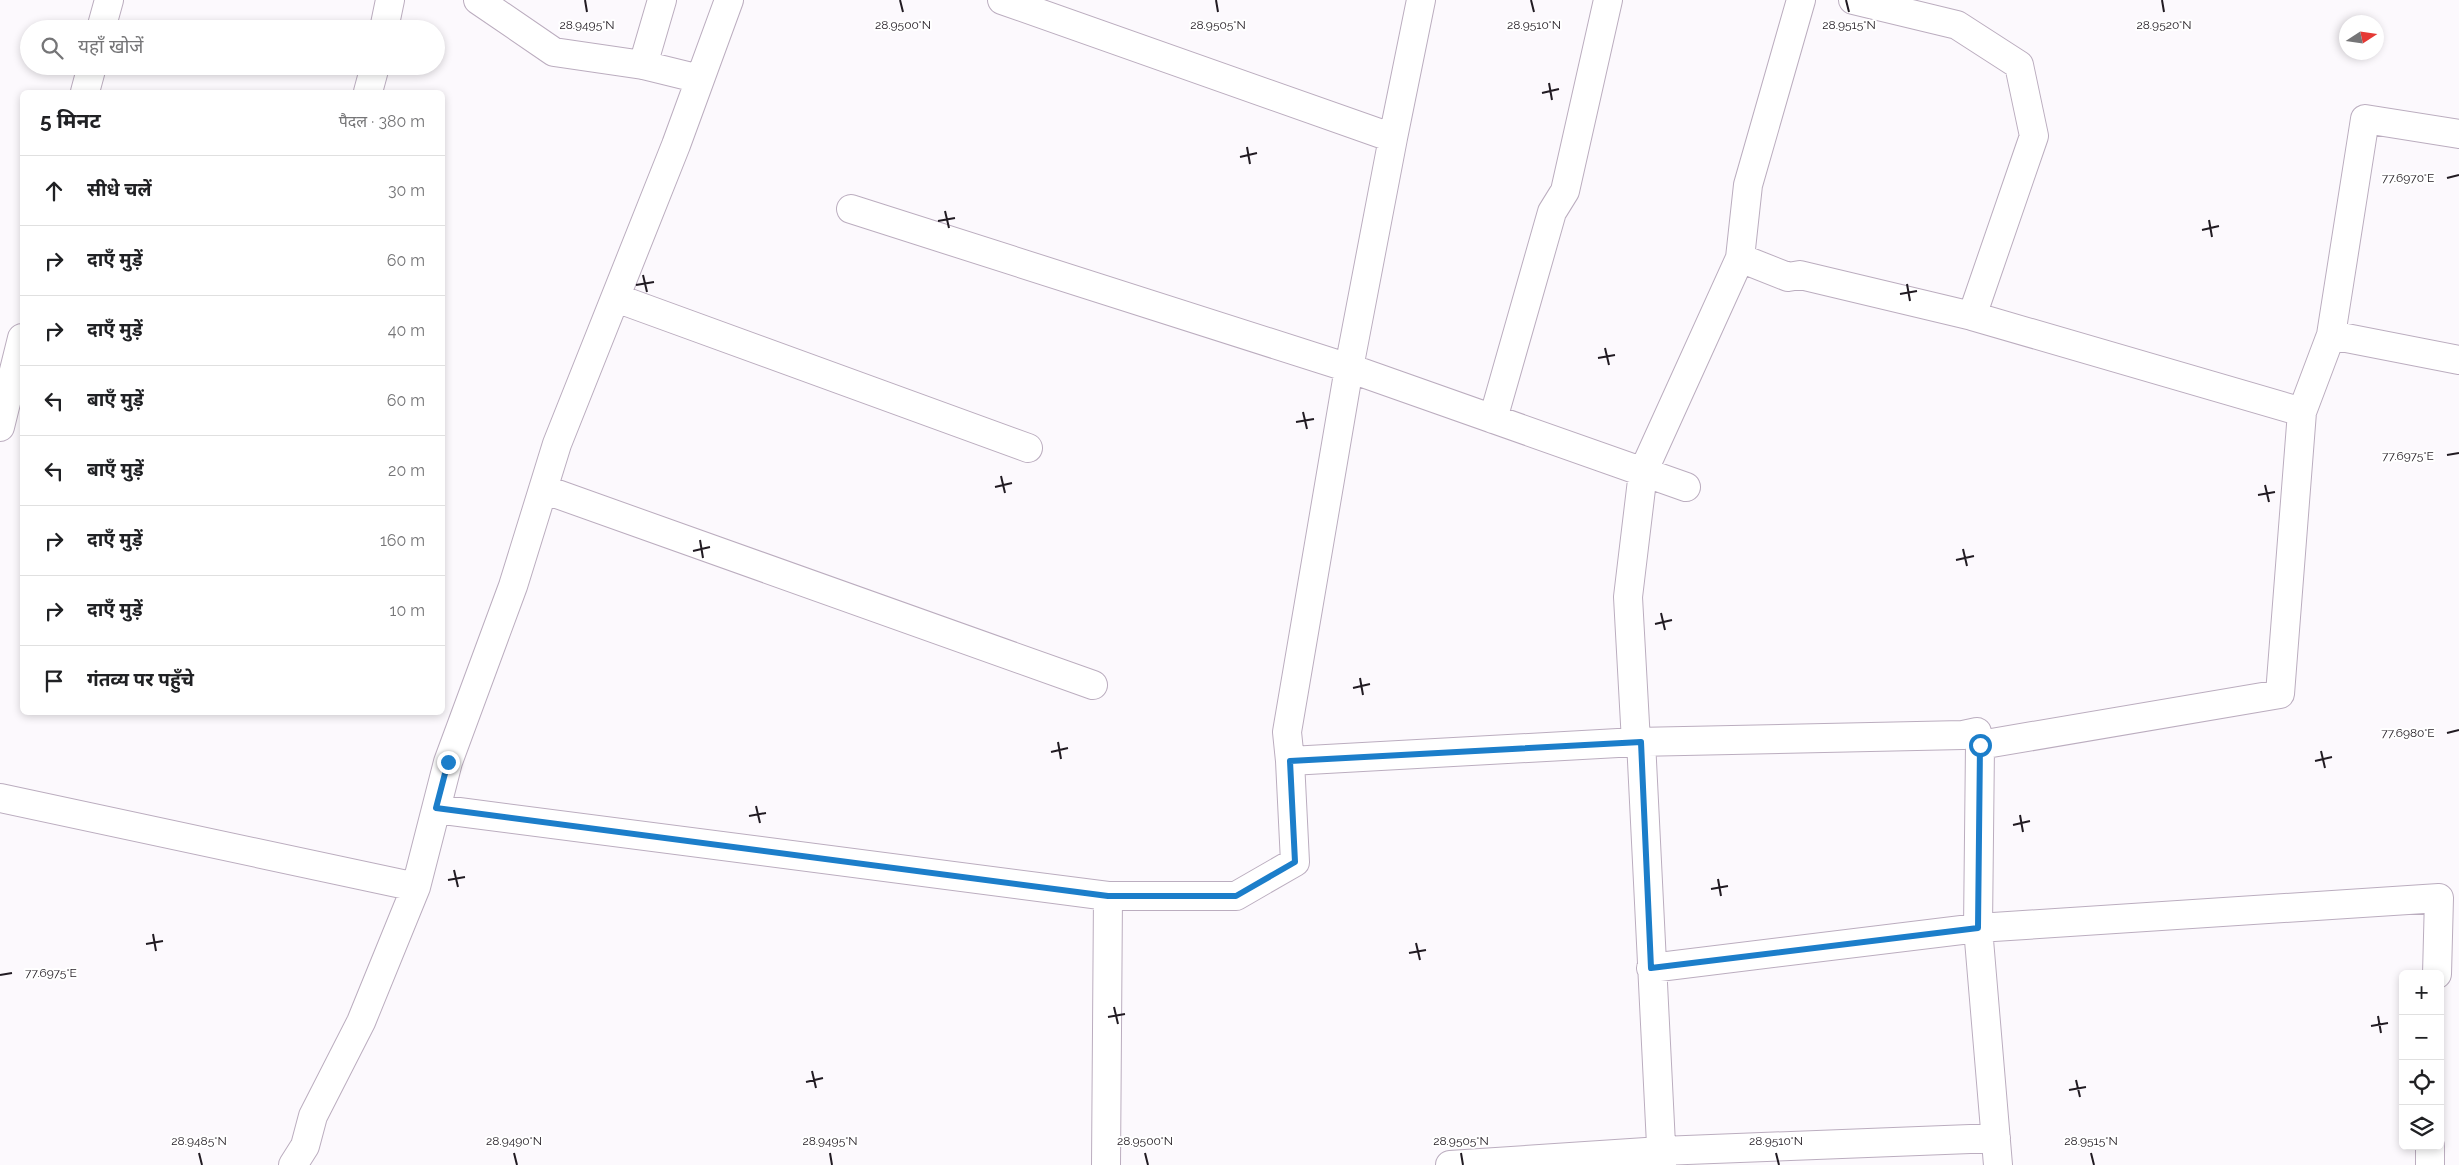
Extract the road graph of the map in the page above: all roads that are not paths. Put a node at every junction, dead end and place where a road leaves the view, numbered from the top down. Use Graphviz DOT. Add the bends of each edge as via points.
graph roads {
  1 [pos="109,0"];
  2 [pos="390,0"];
  3 [pos="478,0"];
  4 [pos="662,0"];
  5 [pos="729,0"];
  6 [pos="1002,0"];
  7 [pos="1421,0"];
  8 [pos="1608,0"];
  9 [pos="1801,0"];
  10 [pos="1853,0"];
  11 [pos="103,20"];
  12 [pos="386,20"];
  13 [pos="643,65"];
  14 [pos="90,75"];
  15 [pos="373,75"];
  16 [pos="700,79"];
  17 [pos="86,90"];
  18 [pos="369,90"];
  19 [pos="2459,134"];
  20 [pos="1393,138"];
  21 [pos="851,209"];
  22 [pos="1740,258"];
  23 [pos="616,298"];
  24 [pos="1972,316"];
  25 [pos="2331,335"];
  26 [pos="20,346"];
  27 [pos="2459,360"];
  28 [pos="1349,368"];
  29 [pos="2302,412"];
  30 [pos="1492,418"];
  31 [pos="0,427"];
  32 [pos="1028,448"];
  33 [pos="1643,472"];
  34 [pos="1686,487"];
  35 [pos="543,489"];
  36 [pos="1093,685"];
  37 [pos="1977,732"];
  38 [pos="1638,742"];
  39 [pos="1290,761"];
  40 [pos="0,798"];
  41 [pos="436,808"];
  42 [pos="416,887"];
  43 [pos="1108,896"];
  44 [pos="1978,928"];
  45 [pos="1651,968"];
  46 [pos="2436,970"];
  47 [pos="1996,1138"];
  48 [pos="2430,1150"];
  49 [pos="1661,1158"];
  50 [pos="293,1165"];
  51 [pos="1106,1165"];
  52 [pos="1450,1165"];
  53 [pos="1998,1165"];
  54 [pos="2430,1165"];
  1 -- 11 [label="street"];
  2 -- 12 [label="street"];
  3 -- 13 [label="street" via="554,52"];
  4 -- 13 [label="street"];
  5 -- 16 [label="street"];
  6 -- 20 [label="street"];
  7 -- 20 [label="street"];
  8 -- 30 [label="street" via="1565,191 1552,212"];
  9 -- 22 [label="street" via="1748,185"];
  10 -- 24 [label="street" via="1957,25 2018,65 2034,136"];
  13 -- 16 [label="street"];
  14 -- 17 [label="street"];
  15 -- 18 [label="street"];
  16 -- 23 [label="street"];
  19 -- 25 [label="street" via="2365,119"];
  20 -- 28 [label="street"];
  21 -- 28 [label="street"];
  22 -- 24 [label="street" via="1788,278 1800,275"];
  22 -- 33 [label="street"];
  23 -- 32 [label="street"];
  23 -- 35 [label="street" via="557,444"];
  24 -- 29 [label="street"];
  25 -- 27 [label="street"];
  25 -- 29 [label="street"];
  26 -- 31 [label="street"];
  28 -- 30 [label="street"];
  28 -- 39 [label="street" via="1287,732"];
  29 -- 44 [label="street" via="2280,694 1980,745"];
  30 -- 33 [label="street"];
  33 -- 34 [label="street"];
  33 -- 38 [label="street" via="1628,597"];
  35 -- 36 [label="street"];
  35 -- 41 [label="street" via="513,586 448,762"];
  37 -- 38 [label="street" via="1963,735"];
  38 -- 39 [label="street"];
  38 -- 45 [label="street"];
  39 -- 43 [label="street" via="1295,862 1236,896"];
  40 -- 42 [label="street"];
  41 -- 42 [label="street"];
  41 -- 43 [label="street"];
  42 -- 50 [label="street" via="361,1022 313,1116 305,1146"];
  43 -- 51 [label="street"];
  44 -- 45 [label="street"];
  44 -- 46 [label="street" via="2439,898"];
  44 -- 47 [label="street"];
  45 -- 49 [label="street"];
  47 -- 49 [label="street"];
  47 -- 53 [label="street"];
  48 -- 54 [label="street"];
  49 -- 52 [label="street"];
}
